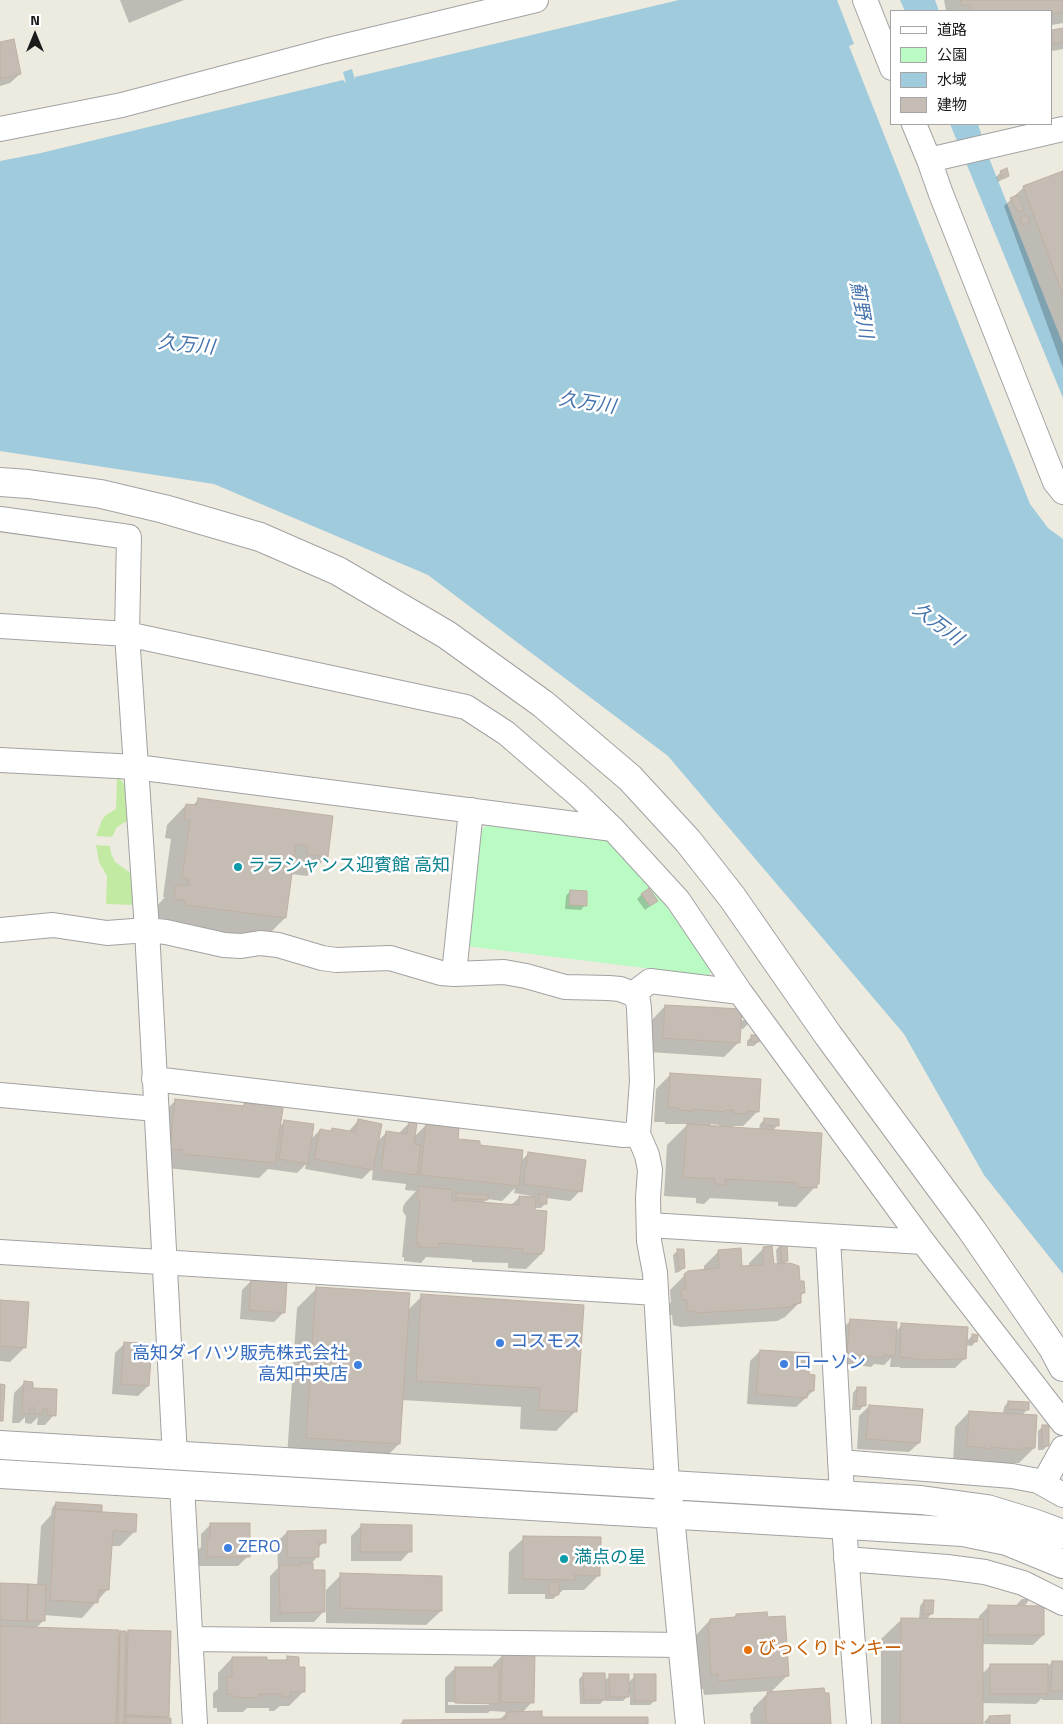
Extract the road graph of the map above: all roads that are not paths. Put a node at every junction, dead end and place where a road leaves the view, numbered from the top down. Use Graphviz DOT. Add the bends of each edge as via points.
graph roads {
  1 [pos="536,0"];
  2 [pos="866,0"];
  3 [pos="890,63"];
  4 [pos="914,125"];
  5 [pos="0,129"];
  6 [pos="1063,129"];
  7 [pos="929,160"];
  8 [pos="0,482"];
  9 [pos="1063,492"];
  10 [pos="0,519"];
  11 [pos="0,626"];
  12 [pos="127,634"];
  13 [pos="0,760"];
  14 [pos="136,767"];
  15 [pos="471,810"];
  16 [pos="613,829"];
  17 [pos="0,930"];
  18 [pos="147,930"];
  19 [pos="454,974"];
  20 [pos="740,992"];
  21 [pos="633,994"];
  22 [pos="154,1079"];
  23 [pos="0,1095"];
  24 [pos="156,1109"];
  25 [pos="638,1134"];
  26 [pos="649,1225"];
  27 [pos="828,1237"];
  28 [pos="923,1242"];
  29 [pos="0,1252"];
  30 [pos="164,1262"];
  31 [pos="656,1293"];
  32 [pos="1060,1357"];
  33 [pos="1063,1424"];
  34 [pos="0,1445"];
  35 [pos="1063,1448"];
  36 [pos="176,1456"];
  37 [pos="840,1462"];
  38 [pos="0,1474"];
  39 [pos="667,1484"];
  40 [pos="182,1485"];
  41 [pos="1053,1489"];
  42 [pos="842,1495"];
  43 [pos="670,1514"];
  44 [pos="844,1526"];
  45 [pos="1063,1534"];
  46 [pos="846,1558"];
  47 [pos="1063,1564"];
  48 [pos="1063,1603"];
  49 [pos="190,1639"];
  50 [pos="681,1645"];
  51 [pos="195,1724"];
  52 [pos="690,1724"];
  53 [pos="860,1724"];
  1 -- 5 [label="street" via="122,105"];
  2 -- 3 [label="street"];
  4 -- 7 [label="street"];
  6 -- 7 [label="street"];
  7 -- 9 [label="street" via="1051,473"];
  8 -- 32 [label="street" via="101,494 260,536 338,571 447,636 543,704 630,778 688,841 727,890"];
  10 -- 12 [label="street" via="129,537"];
  11 -- 12 [label="street"];
  12 -- 14 [label="street"];
  12 -- 16 [label="street" via="466,707 506,733"];
  13 -- 14 [label="street"];
  14 -- 15 [label="street"];
  14 -- 18 [label="street"];
  15 -- 16 [label="street"];
  15 -- 19 [label="street"];
  16 -- 20 [label="street" via="678,900"];
  17 -- 18 [label="street" via="53,925 107,933"];
  18 -- 19 [label="street" via="241,946 278,945 336,960 390,958"];
  18 -- 22 [label="street"];
  19 -- 21 [label="street" via="515,973 566,987 620,989"];
  20 -- 21 [label="street" via="650,981"];
  20 -- 28 [label="street"];
  21 -- 25 [label="street" via="639,1008 642,1081"];
  22 -- 24 [label="street"];
  22 -- 25 [label="street" via="624,1135"];
  23 -- 24 [label="street"];
  24 -- 30 [label="street"];
  25 -- 26 [label="street" via="650,1170"];
  26 -- 27 [label="street"];
  26 -- 31 [label="street"];
  27 -- 28 [label="street"];
  27 -- 37 [label="street"];
  28 -- 33 [label="street"];
  29 -- 30 [label="street"];
  30 -- 31 [label="street"];
  30 -- 36 [label="street"];
  31 -- 39 [label="street"];
  34 -- 36 [label="street"];
  35 -- 41 [label="street"];
  36 -- 39 [label="street"];
  37 -- 41 [label="street" via="1012,1476 1038,1481"];
  37 -- 42 [label="street"];
  38 -- 40 [label="street"];
  39 -- 42 [label="street"];
  39 -- 43 [label="street"];
  40 -- 43 [label="street"];
  40 -- 49 [label="street"];
  42 -- 45 [label="street" via="920,1500 987,1509"];
  43 -- 44 [label="street"];
  43 -- 50 [label="street"];
  44 -- 46 [label="street"];
  44 -- 47 [label="street" via="963,1532 1007,1541"];
  46 -- 48 [label="street" via="985,1572 1023,1584"];
  46 -- 53 [label="street"];
  49 -- 50 [label="street"];
  49 -- 51 [label="street"];
  50 -- 52 [label="street"];
}
